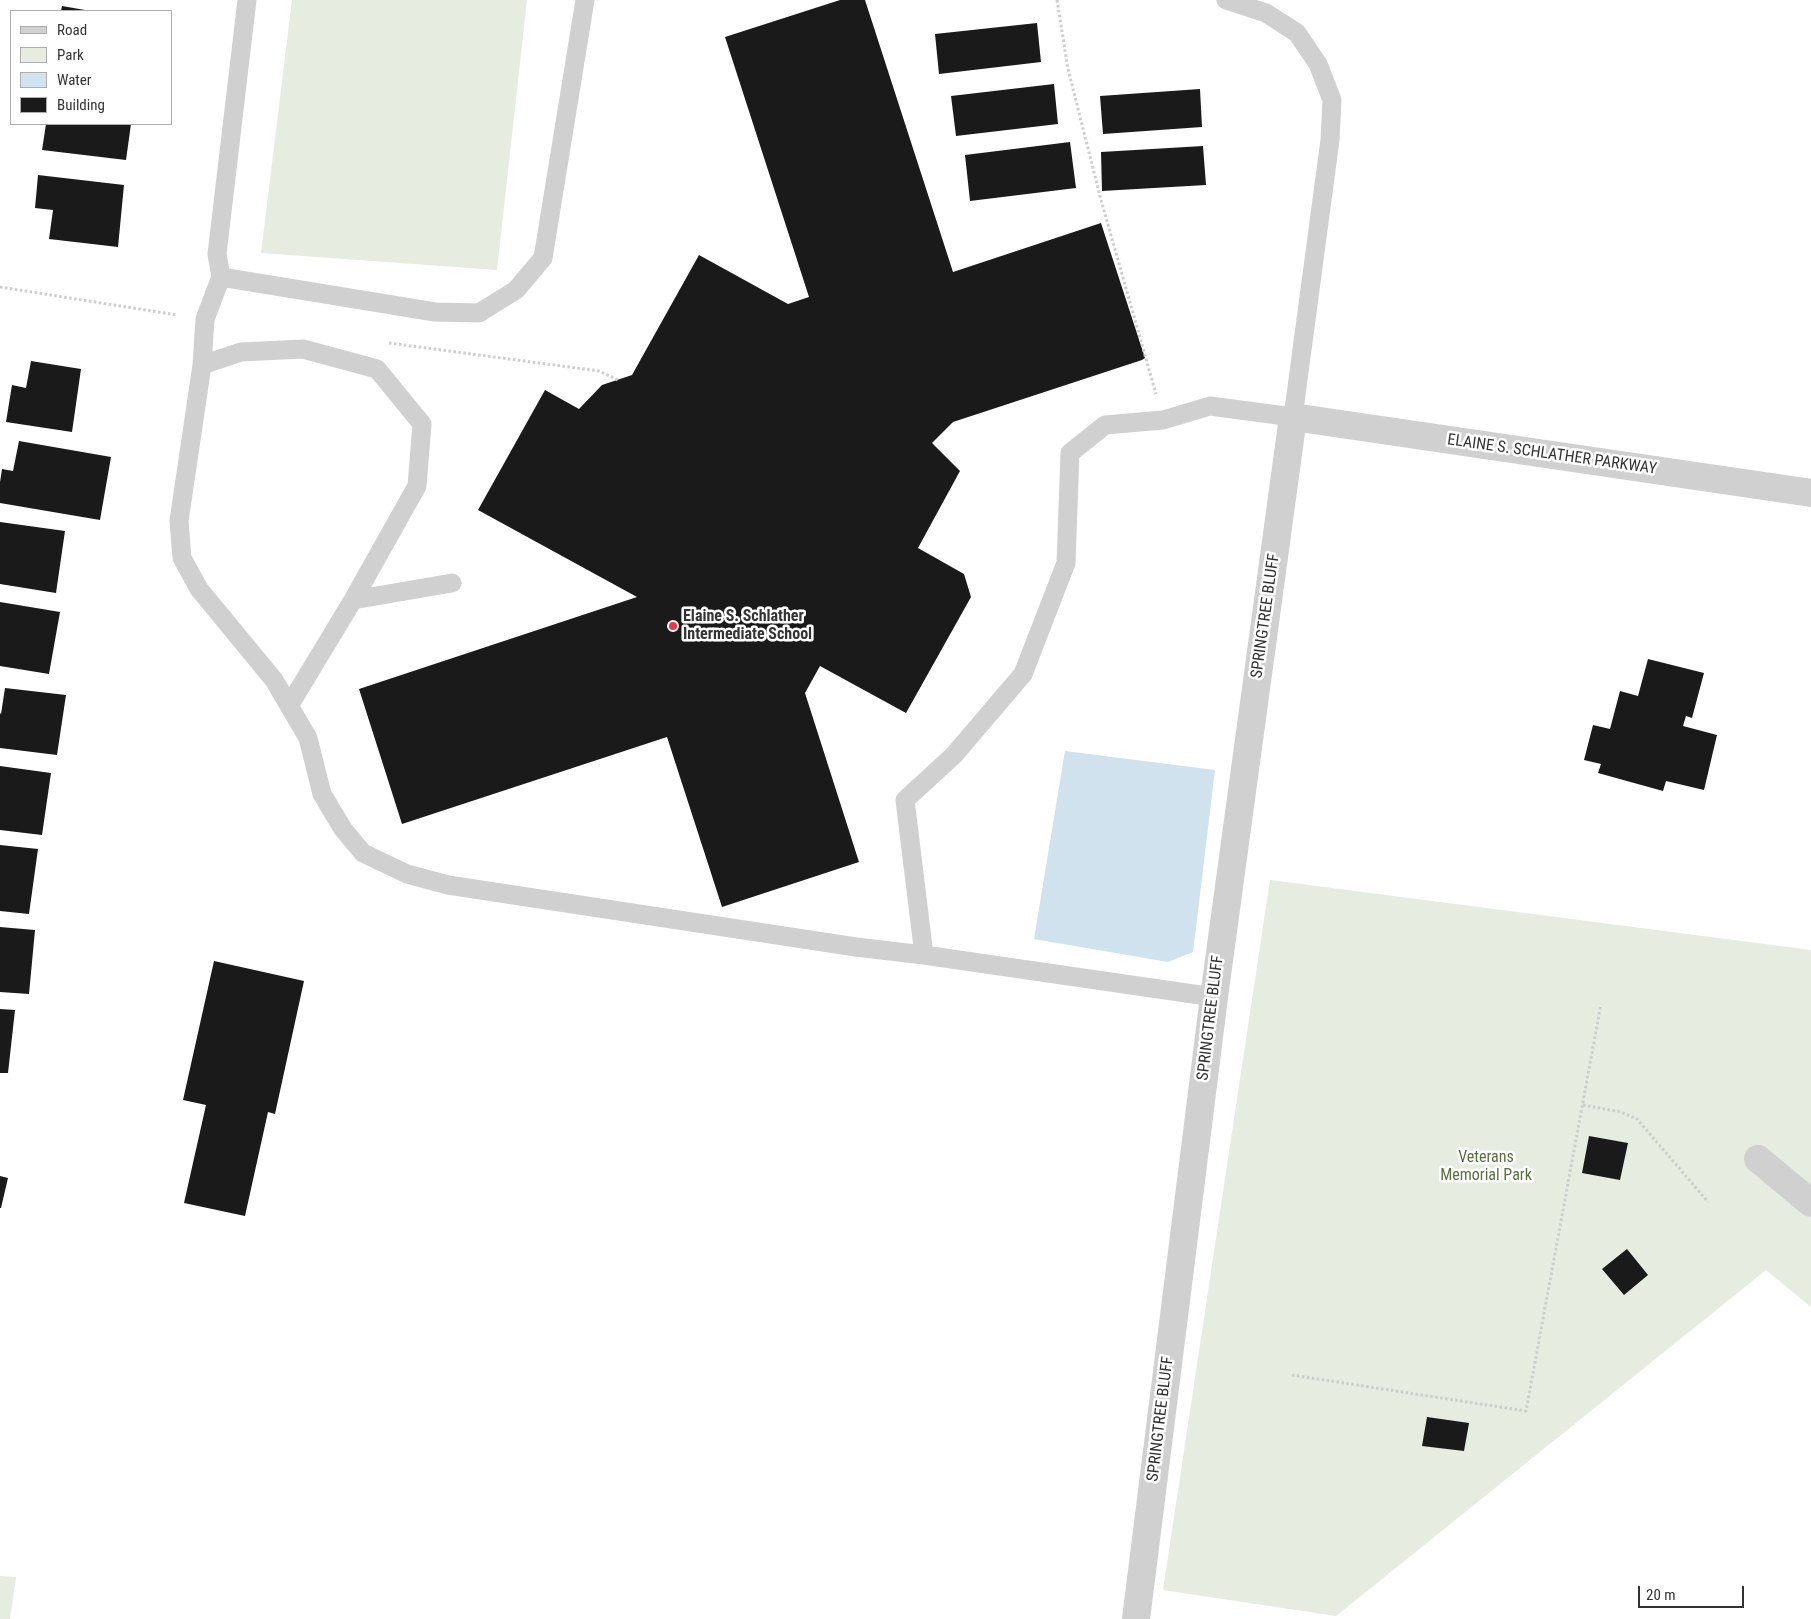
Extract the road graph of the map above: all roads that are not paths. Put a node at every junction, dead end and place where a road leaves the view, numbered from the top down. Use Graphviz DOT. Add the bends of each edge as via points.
graph roads {
  1 [pos="247,0"];
  2 [pos="585,0"];
  3 [pos="1226,0"];
  4 [pos="221,277"];
  5 [pos="202,365"];
  6 [pos="1294,417"];
  7 [pos="1811,493"];
  8 [pos="452,583"];
  9 [pos="353,600"];
  10 [pos="290,706"];
  11 [pos="924,955"];
  12 [pos="1214,997"];
  13 [pos="1758,1159"];
  14 [pos="1811,1203"];
  15 [pos="1136,1619"];
  1 -- 4 [label="lane" via="216,254"];
  2 -- 4 [label="lane" via="543,258 516,290 479,313 435,312"];
  3 -- 6 [label="lane" via="1266,14 1297,33 1318,64 1332,100 1330,140"];
  4 -- 5 [label="lane" via="205,319"];
  5 -- 9 [label="lane" via="241,352 303,348 377,369 422,424 417,486"];
  5 -- 10 [label="lane" via="179,521 182,558 199,589 274,680"];
  6 -- 7 [label="street, ELAINE S. SCHLATHER PARKWAY"];
  6 -- 11 [label="lane" via="1210,406 1163,420 1105,425 1070,453 1066,563 1023,674 954,756 905,800"];
  6 -- 12 [label="street, SPRINGTREE BLUFF"];
  8 -- 9 [label="lane"];
  9 -- 10 [label="lane"];
  10 -- 11 [label="lane" via="308,738 322,794 342,829 363,853 407,874 448,885"];
  11 -- 12 [label="lane"];
  12 -- 15 [label="street, SPRINGTREE BLUFF"];
  13 -- 14 [label="street"];
}
